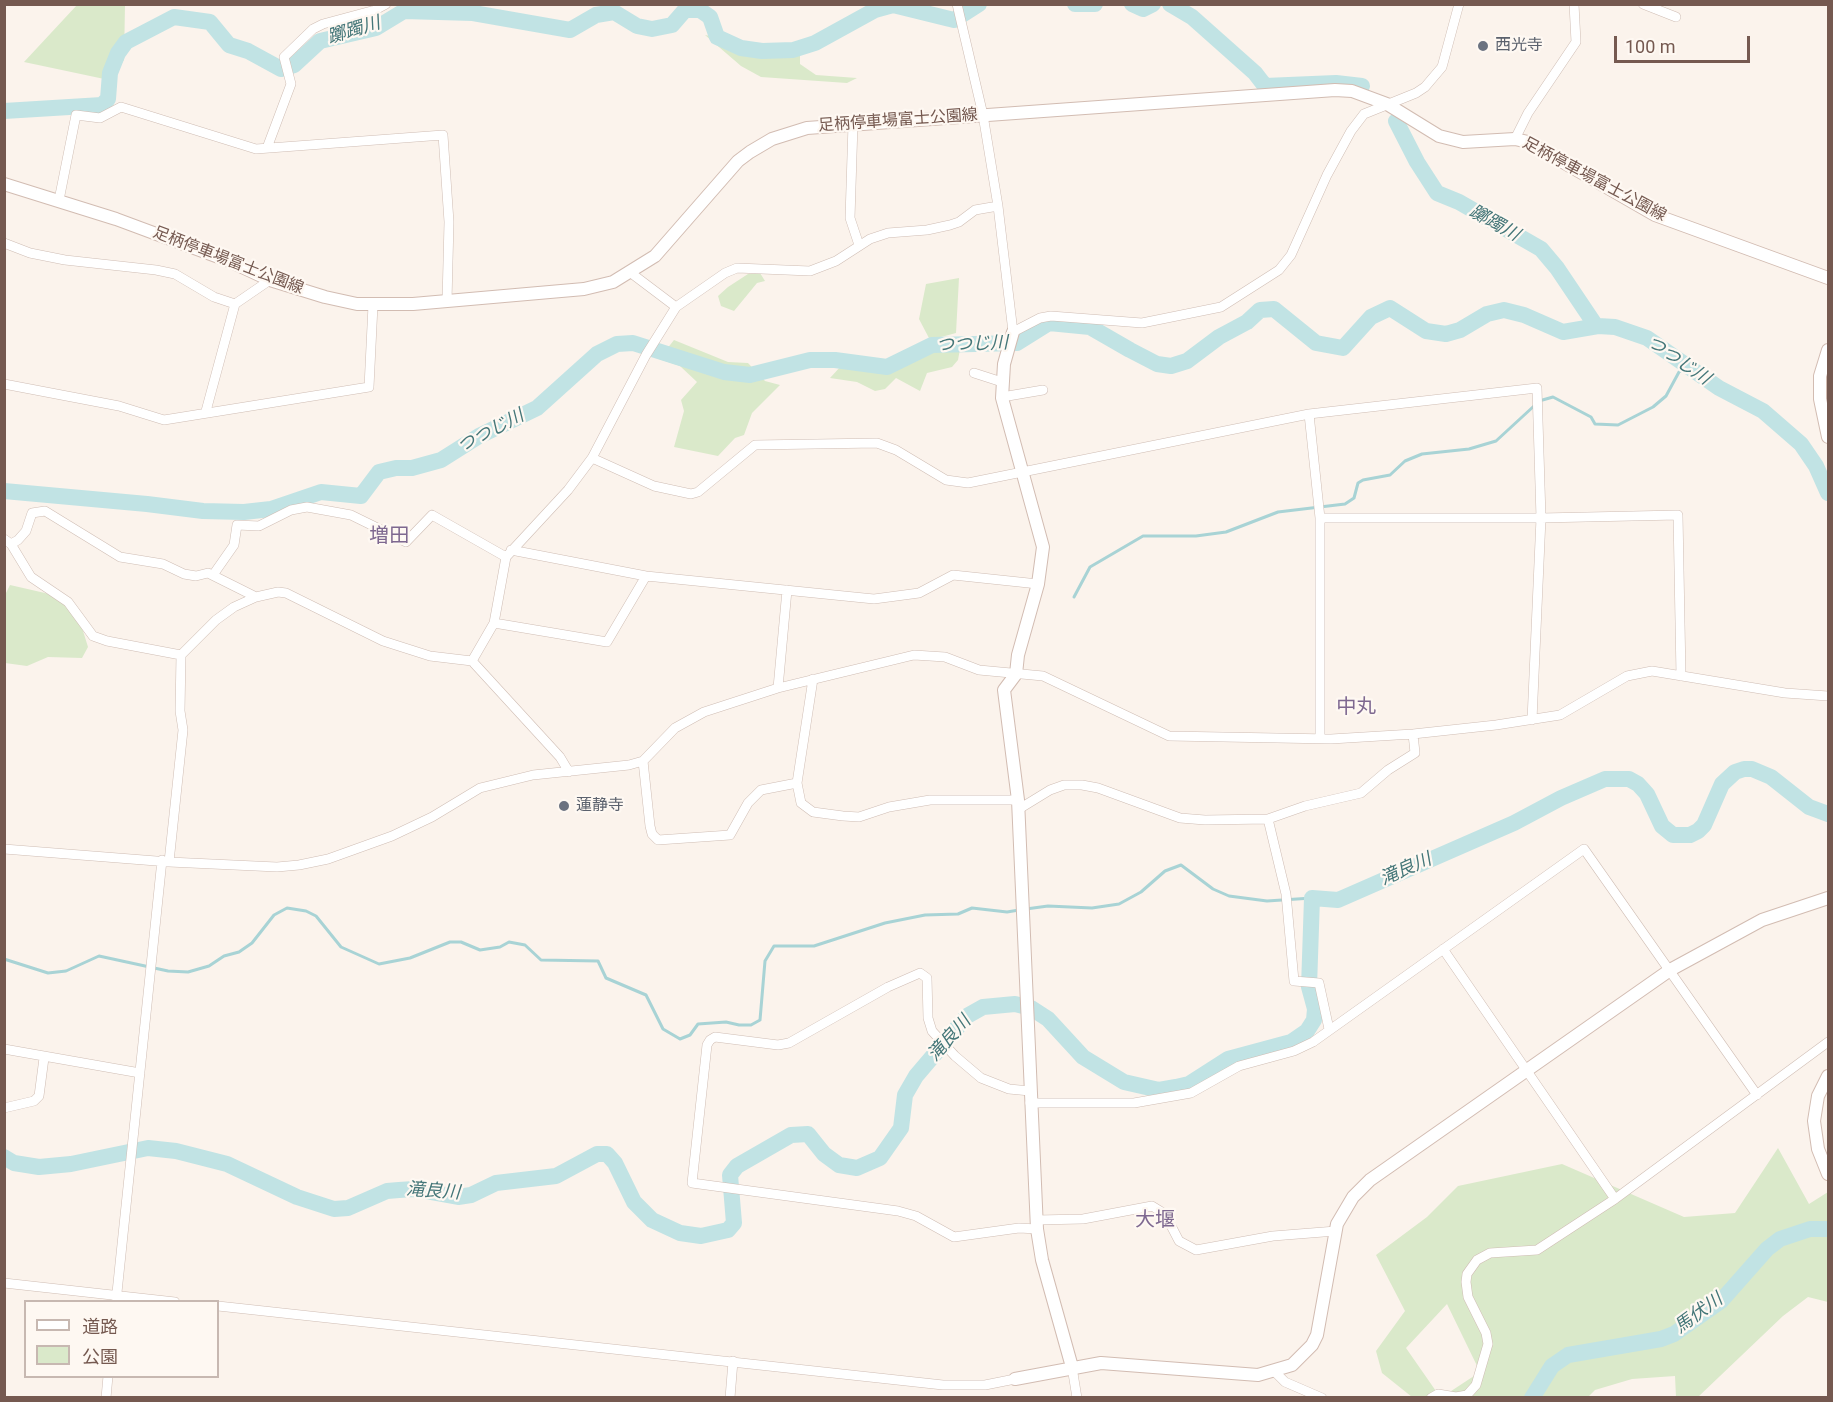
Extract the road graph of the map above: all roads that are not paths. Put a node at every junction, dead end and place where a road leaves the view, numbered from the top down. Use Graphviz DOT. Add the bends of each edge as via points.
graph roads {
  1 [pos="386,4"];
  2 [pos="1459,4"];
  3 [pos="1574,4"];
  4 [pos="1643,4"];
  5 [pos="958,10"];
  6 [pos="1676,17"];
  7 [pos="1387,104"];
  8 [pos="983,115"];
  9 [pos="853,124"];
  10 [pos="1515,139"];
  11 [pos="267,148"];
  12 [pos="4,184"];
  13 [pos="59,200"];
  14 [pos="998,206"];
  15 [pos="4,243"];
  16 [pos="859,245"];
  17 [pos="631,273"];
  18 [pos="1828,278"];
  19 [pos="270,280"];
  20 [pos="447,302"];
  21 [pos="235,304"];
  22 [pos="374,305"];
  23 [pos="676,307"];
  24 [pos="1011,340"];
  25 [pos="1828,350"];
  26 [pos="974,373"];
  27 [pos="1002,382"];
  28 [pos="4,384"];
  29 [pos="1043,390"];
  30 [pos="1002,397"];
  31 [pos="206,411"];
  32 [pos="1309,414"];
  33 [pos="1828,437"];
  34 [pos="592,458"];
  35 [pos="1021,471"];
  36 [pos="1320,518"];
  37 [pos="1541,518"];
  38 [pos="8,541"];
  39 [pos="508,554"];
  40 [pos="213,575"];
  41 [pos="646,576"];
  42 [pos="1038,584"];
  43 [pos="787,590"];
  44 [pos="256,597"];
  45 [pos="494,623"];
  46 [pos="181,655"];
  47 [pos="472,661"];
  48 [pos="1016,674"];
  49 [pos="1681,676"];
  50 [pos="813,679"];
  51 [pos="778,688"];
  52 [pos="1828,696"];
  53 [pos="1532,720"];
  54 [pos="1413,734"];
  55 [pos="1320,739"];
  56 [pos="643,761"];
  57 [pos="569,772"];
  58 [pos="797,783"];
  59 [pos="1018,804"];
  60 [pos="1268,819"];
  61 [pos="4,849"];
  62 [pos="166,861"];
  63 [pos="1828,898"];
  64 [pos="1443,949"];
  65 [pos="1670,970"];
  66 [pos="1329,1029"];
  67 [pos="1828,1042"];
  68 [pos="4,1049"];
  69 [pos="44,1058"];
  70 [pos="1528,1070"];
  71 [pos="140,1073"];
  72 [pos="1828,1076"];
  73 [pos="1757,1095"];
  74 [pos="1030,1097"];
  75 [pos="4,1108"];
  76 [pos="1828,1174"];
  77 [pos="1616,1199"];
  78 [pos="1037,1224"];
  79 [pos="1336,1231"];
  80 [pos="4,1283"];
  81 [pos="116,1298"];
  82 [pos="146,1300"];
  83 [pos="219,1306"];
  84 [pos="733,1361"];
  85 [pos="1072,1367"];
  86 [pos="1275,1372"];
  87 [pos="108,1378"];
  88 [pos="1015,1379"];
  89 [pos="106,1398"];
  90 [pos="730,1398"];
  91 [pos="1077,1398"];
  92 [pos="1322,1398"];
  93 [pos="1431,1398"];
  1 -- 11 [label="street" via="313,29 284,57 291,84"];
  2 -- 7 [label="street" via="1442,67 1425,87"];
  3 -- 10 [label="street" via="1576,42"];
  4 -- 6 [label="street"];
  5 -- 8 [label="street"];
  7 -- 8 [label="street, 足柄停車場富士公園線" via="1352,91 1319,89"];
  7 -- 10 [label="street, 足柄停車場富士公園線" via="1439,135 1463,142"];
  7 -- 24 [label="street" via="1364,114 1351,131 1291,255 1279,270 1221,307 1142,323 1051,316 1040,318"];
  8 -- 9 [label="street, 足柄停車場富士公園線"];
  8 -- 14 [label="street"];
  9 -- 16 [label="street" via="850,218"];
  9 -- 17 [label="street, 足柄停車場富士公園線" via="807,128 756,147 738,162 656,256"];
  10 -- 18 [label="street, 足柄停車場富士公園線" via="1528,142 1655,215"];
  11 -- 13 [label="street" via="256,149 121,107 100,118 76,115"];
  11 -- 20 [label="street" via="443,135 449,222"];
  12 -- 13 [label="street, 足柄停車場富士公園線"];
  13 -- 19 [label="street, 足柄停車場富士公園線" via="180,242"];
  14 -- 16 [label="street" via="975,210 959,222 927,230 888,233"];
  14 -- 24 [label="street"];
  15 -- 21 [label="street" via="65,260 175,274 214,297"];
  16 -- 23 [label="street" via="836,261 810,271 737,268"];
  17 -- 20 [label="street, 足柄停車場富士公園線" via="584,289"];
  17 -- 23 [label="street"];
  19 -- 21 [label="street"];
  19 -- 22 [label="street, 足柄停車場富士公園線" via="325,297"];
  20 -- 22 [label="street, 足柄停車場富士公園線"];
  21 -- 31 [label="street"];
  22 -- 31 [label="street" via="369,387"];
  23 -- 34 [label="street"];
  24 -- 27 [label="street"];
  25 -- 33 [label="street" via="1820,376"];
  26 -- 27 [label="street"];
  27 -- 30 [label="street"];
  28 -- 31 [label="street" via="119,406 164,420"];
  29 -- 30 [label="street"];
  30 -- 35 [label="street"];
  32 -- 35 [label="street"];
  32 -- 36 [label="street"];
  32 -- 37 [label="street" via="1537,388"];
  34 -- 35 [label="street" via="654,486 691,494 760,444 877,443 957,483"];
  34 -- 39 [label="street" via="554,506"];
  35 -- 42 [label="street" via="1043,547"];
  36 -- 37 [label="street"];
  36 -- 55 [label="street"];
  37 -- 49 [label="street" via="1678,515"];
  37 -- 53 [label="street"];
  38 -- 40 [label="street" via="27,531 32,513 45,511 120,557 163,564 184,574"];
  38 -- 46 [label="street" via="31,577 68,602 93,636"];
  39 -- 40 [label="street" via="432,515 406,542 351,515 306,507 259,526 237,525 234,545"];
  39 -- 41 [label="street"];
  39 -- 45 [label="street"];
  40 -- 44 [label="street"];
  41 -- 43 [label="street"];
  41 -- 45 [label="street" via="607,642"];
  42 -- 43 [label="street" via="953,575 919,593 874,599"];
  42 -- 48 [label="street"];
  43 -- 51 [label="street"];
  44 -- 46 [label="street" via="216,620"];
  44 -- 47 [label="street" via="286,593 383,641 430,656"];
  45 -- 47 [label="street"];
  46 -- 62 [label="street" via="183,730"];
  47 -- 57 [label="street" via="560,757"];
  48 -- 50 [label="street" via="979,670 939,656 914,655"];
  48 -- 55 [label="street" via="1043,676 1169,736"];
  48 -- 59 [label="street" via="1004,690"];
  49 -- 52 [label="street"];
  49 -- 53 [label="street" via="1652,671 1627,676 1560,715"];
  50 -- 51 [label="street"];
  50 -- 58 [label="street"];
  51 -- 56 [label="street" via="692,717 675,728"];
  53 -- 54 [label="street"];
  54 -- 55 [label="street"];
  54 -- 60 [label="street" via="1415,753 1361,793"];
  56 -- 57 [label="street"];
  56 -- 58 [label="street" via="650,826 658,840 730,835 748,803 761,790"];
  57 -- 62 [label="street" via="500,781 480,788 392,836 328,859 277,867"];
  58 -- 59 [label="street" via="801,803 813,812 843,816 859,817 930,800"];
  59 -- 60 [label="street" via="1064,785 1082,785 1180,818"];
  59 -- 74 [label="street"];
  60 -- 66 [label="street" via="1287,901 1294,981 1319,983"];
  61 -- 62 [label="street"];
  62 -- 71 [label="street"];
  63 -- 65 [label="street" via="1762,920"];
  64 -- 65 [label="street" via="1584,849"];
  64 -- 66 [label="street"];
  64 -- 70 [label="street"];
  65 -- 70 [label="street"];
  65 -- 73 [label="street"];
  66 -- 74 [label="street" via="1294,1051 1239,1066 1191,1093 1134,1103"];
  67 -- 73 [label="street"];
  68 -- 69 [label="street"];
  69 -- 71 [label="street"];
  69 -- 75 [label="street" via="39,1096 34,1101"];
  70 -- 77 [label="street"];
  70 -- 79 [label="street" via="1370,1180 1353,1197"];
  71 -- 81 [label="street"];
  72 -- 76 [label="street" via="1818,1096 1814,1121 1818,1149"];
  73 -- 77 [label="street"];
  74 -- 78 [label="street"];
  74 -- 78 [label="street" via="988,1082 968,1070 932,1031 927,978 920,973 789,1043 778,1045 715,1036 710,1040 692,1184 898,1211 916,1216 954,1237"];
  77 -- 93 [label="street" via="1537,1250 1490,1253 1477,1260 1466,1282 1468,1297 1488,1344 1476,1385 1467,1395 1438,1394"];
  78 -- 79 [label="street" via="1152,1206 1165,1214 1179,1241 1196,1250 1273,1236"];
  78 -- 85 [label="street" via="1042,1260"];
  79 -- 86 [label="street" via="1317,1335 1304,1355"];
  80 -- 81 [label="street"];
  81 -- 82 [label="street"];
  83 -- 84 [label="street"];
  84 -- 88 [label="street" via="943,1385 985,1385"];
  84 -- 90 [label="street"];
  85 -- 86 [label="street" via="1114,1362 1242,1374"];
  85 -- 88 [label="street"];
  85 -- 91 [label="street"];
  86 -- 92 [label="street" via="1285,1382"];
  87 -- 89 [label="street"];
}
